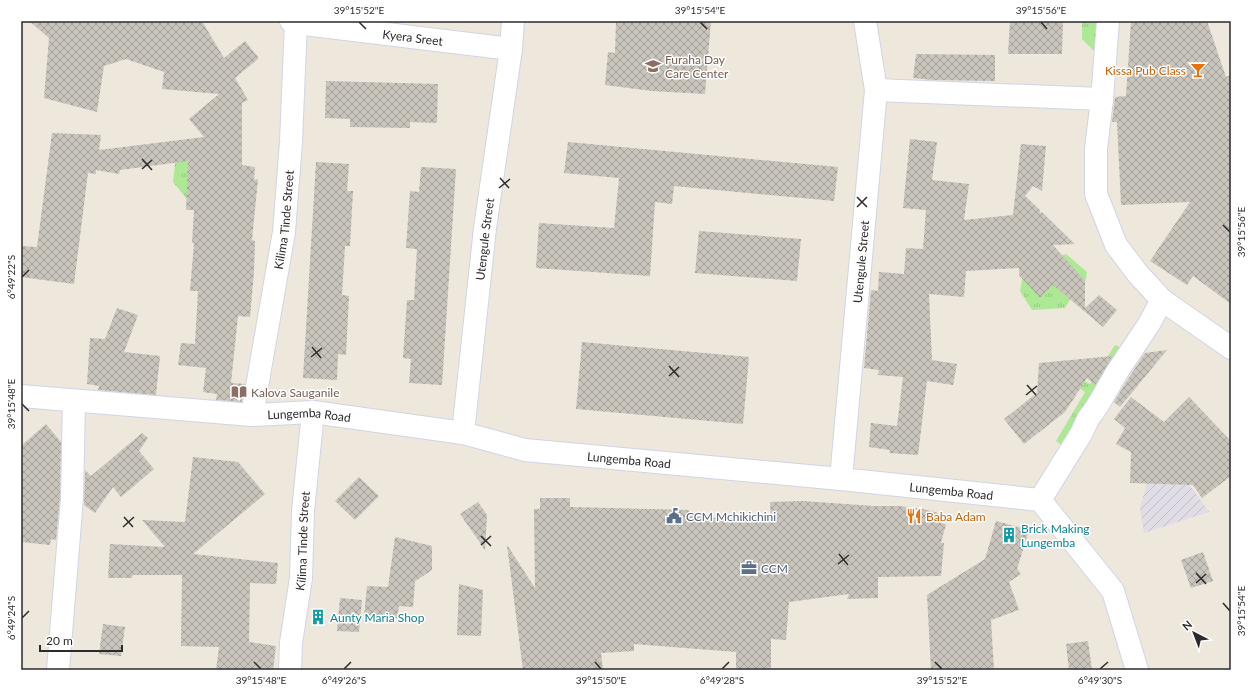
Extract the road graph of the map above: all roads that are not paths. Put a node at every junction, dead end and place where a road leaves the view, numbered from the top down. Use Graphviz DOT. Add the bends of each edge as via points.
graph roads {
  1 [pos="513,21"];
  2 [pos="866,21"];
  3 [pos="1108,21"];
  4 [pos="294,22"];
  5 [pos="511,49"];
  6 [pos="876,90"];
  7 [pos="1102,98"];
  8 [pos="1162,300"];
  9 [pos="1231,348"];
  10 [pos="21,396"];
  11 [pos="74,401"];
  12 [pos="313,412"];
  13 [pos="252,414"];
  14 [pos="463,433"];
  15 [pos="841,479"];
  16 [pos="1040,500"];
  17 [pos="58,670"];
  18 [pos="290,670"];
  19 [pos="1136,670"];
  1 -- 5 [label="street, Utengule Street"];
  2 -- 6 [label="street, Utengule Street"];
  3 -- 7 [label="street"];
  4 -- 5 [label="street, Kyera Sreet"];
  4 -- 13 [label="street, Kilima Tinde Street" via="291,142 284,232"];
  5 -- 14 [label="street, Utengule Street" via="485,228"];
  6 -- 7 [label="street"];
  6 -- 15 [label="street, Utengule Street"];
  7 -- 8 [label="street" via="1096,148 1096,194 1116,245"];
  8 -- 9 [label="street"];
  8 -- 16 [label="street" via="1150,324 1117,372"];
  10 -- 11 [label="street, Lungemba Road"];
  11 -- 13 [label="street, Lungemba Road"];
  11 -- 17 [label="street" via="72,498"];
  12 -- 13 [label="street, Lungemba Road"];
  12 -- 14 [label="street, Lungemba Road"];
  12 -- 18 [label="street, Kilima Tinde Street"];
  14 -- 15 [label="street, Lungemba Road" via="525,450"];
  15 -- 16 [label="street, Lungemba Road"];
  16 -- 19 [label="street" via="1113,591"];
}
